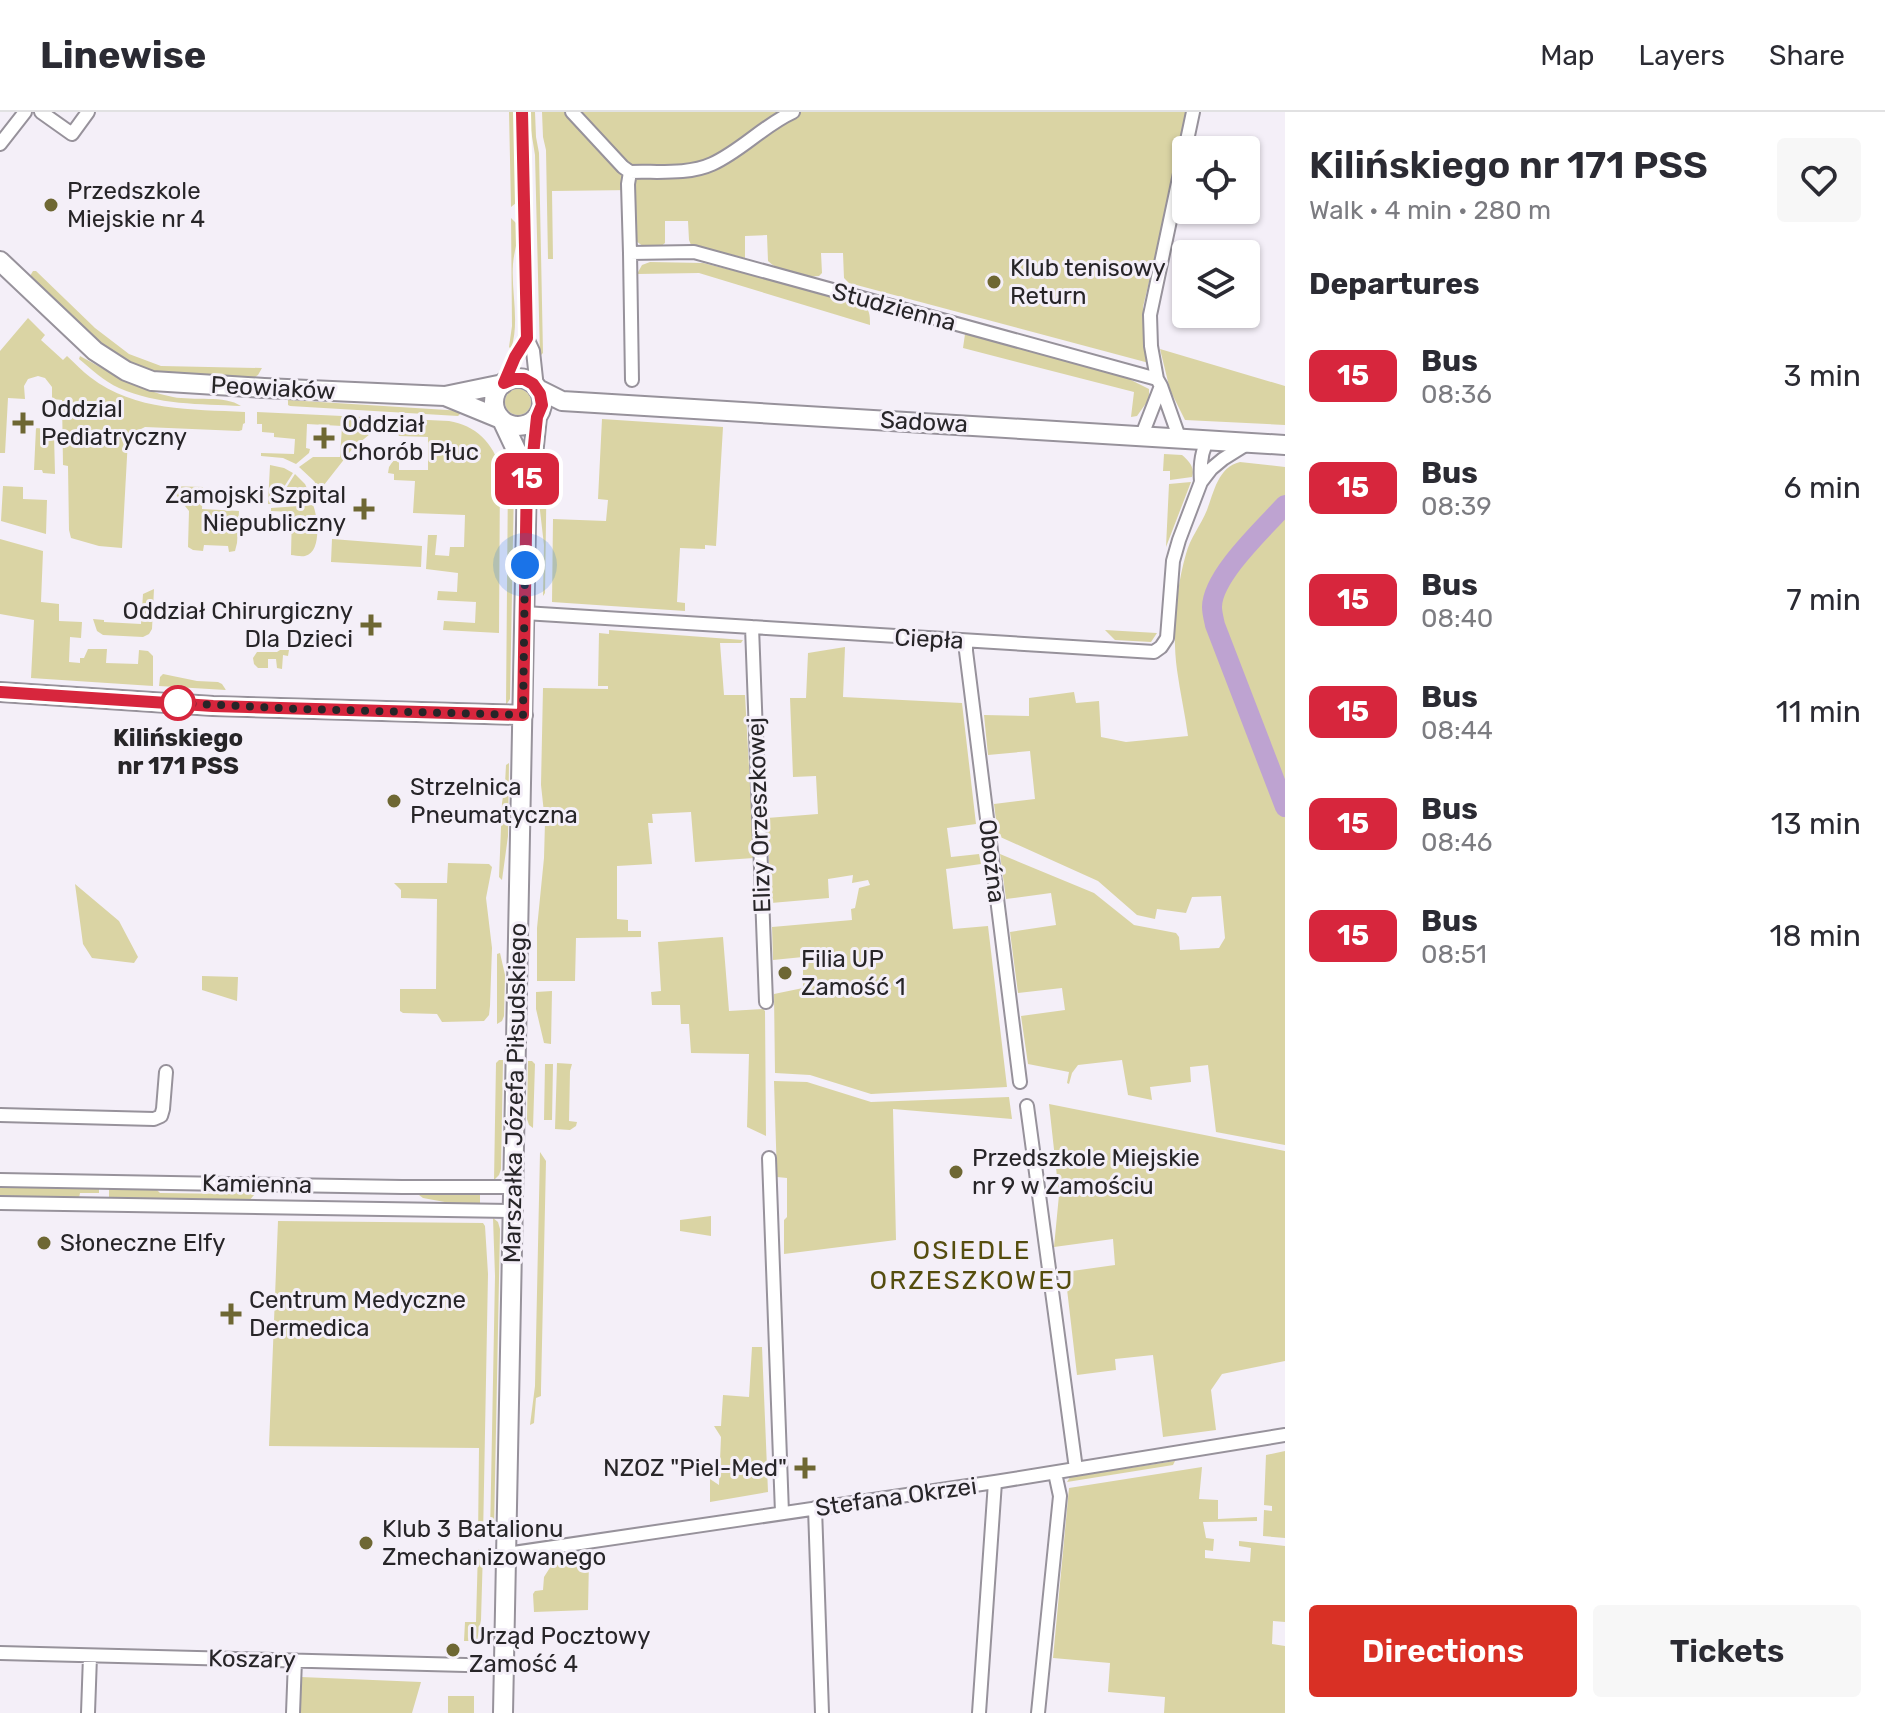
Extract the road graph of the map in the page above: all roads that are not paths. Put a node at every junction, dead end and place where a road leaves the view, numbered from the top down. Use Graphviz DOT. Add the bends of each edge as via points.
graph roads {
  1 [pos="25,112"];
  2 [pos="41,112"];
  3 [pos="88,112"];
  4 [pos="522,112"];
  5 [pos="572,112"];
  6 [pos="793,112"];
  7 [pos="1193,112"];
  8 [pos="0,144"];
  9 [pos="630,172"];
  10 [pos="630,258"];
  11 [pos="0,261"];
  12 [pos="527,338"];
  13 [pos="632,380"];
  14 [pos="1159,383"];
  15 [pos="503,384"];
  16 [pos="537,388"];
  17 [pos="445,396"];
  18 [pos="562,401"];
  19 [pos="538,416"];
  20 [pos="501,420"];
  21 [pos="1142,435"];
  22 [pos="1179,437"];
  23 [pos="1209,439"];
  24 [pos="1250,442"];
  25 [pos="1285,445"];
  26 [pos="1211,469"];
  27 [pos="527,473"];
  28 [pos="1201,482"];
  29 [pos="524,613"];
  30 [pos="752,627"];
  31 [pos="966,641"];
  32 [pos="0,692"];
  33 [pos="523,715"];
  34 [pos="766,1002"];
  35 [pos="166,1072"];
  36 [pos="1020,1082"];
  37 [pos="1027,1106"];
  38 [pos="0,1115"];
  39 [pos="769,1158"];
  40 [pos="0,1180"];
  41 [pos="271,1185"];
  42 [pos="402,1187"];
  43 [pos="513,1187"];
  44 [pos="0,1203"];
  45 [pos="270,1207"];
  46 [pos="401,1209"];
  47 [pos="513,1211"];
  48 [pos="1285,1435"];
  49 [pos="1076,1469"];
  50 [pos="1055,1473"];
  51 [pos="995,1482"];
  52 [pos="815,1508"];
  53 [pos="782,1513"];
  54 [pos="506,1554"];
  55 [pos="0,1653"];
  56 [pos="90,1656"];
  57 [pos="295,1660"];
  58 [pos="504,1666"];
  59 [pos="88,1713"];
  60 [pos="293,1713"];
  61 [pos="503,1713"];
  62 [pos="822,1713"];
  63 [pos="979,1713"];
  64 [pos="1038,1713"];
  1 -- 8 [label="street"];
  2 -- 3 [label="street" via="72,134"];
  4 -- 12 [label="street"];
  5 -- 9 [label="street"];
  6 -- 9 [label="street" via="708,166"];
  7 -- 14 [label="street" via="1150,315"];
  9 -- 10 [label="street"];
  10 -- 13 [label="street"];
  10 -- 14 [label="street, Studzienna" via="694,252"];
  11 -- 17 [label="street, Peowiaków" via="95,351 143,379"];
  12 -- 15 [label="street"];
  12 -- 16 [label="street"];
  14 -- 21 [label="street"];
  14 -- 22 [label="street"];
  15 -- 16 [label="street" via="519,378"];
  15 -- 17 [label="street, Peowiaków"];
  15 -- 20 [label="street" via="494,398"];
  16 -- 18 [label="street, Sadowa"];
  16 -- 19 [label="street" via="542,405"];
  17 -- 20 [label="street, Peowiaków"];
  18 -- 19 [label="street"];
  18 -- 21 [label="street, Sadowa"];
  19 -- 20 [label="street" via="523,426"];
  19 -- 27 [label="street, Marszałka Józefa Piłsudskiego"];
  20 -- 27 [label="street, Marszałka Józefa Piłsudskiego"];
  21 -- 22 [label="street, Sadowa"];
  22 -- 23 [label="street, Sadowa"];
  23 -- 24 [label="street, Sadowa"];
  23 -- 26 [label="street"];
  23 -- 28 [label="street, Ciepła"];
  24 -- 25 [label="street, Sadowa"];
  24 -- 26 [label="street, Ciepła"];
  26 -- 28 [label="street, Ciepła"];
  27 -- 29 [label="street, Marszałka Józefa Piłsudskiego"];
  28 -- 31 [label="street, Ciepła" via="1173,561 1167,638 1159,649"];
  29 -- 30 [label="street, Ciepła"];
  29 -- 33 [label="street, Marszałka Józefa Piłsudskiego"];
  30 -- 31 [label="street, Ciepła"];
  30 -- 34 [label="street, Elizy Orzeszkowej"];
  31 -- 36 [label="street, Oboźna"];
  32 -- 33 [label="street" via="213,706"];
  33 -- 43 [label="street, Marszałka Józefa Piłsudskiego"];
  35 -- 38 [label="street" via="163,1109 154,1119"];
  37 -- 49 [label="street"];
  39 -- 53 [label="street"];
  40 -- 41 [label="street, Kamienna"];
  41 -- 42 [label="street, Kamienna"];
  41 -- 45 [label="street"];
  42 -- 43 [label="street, Kamienna"];
  42 -- 46 [label="street"];
  43 -- 47 [label="street, Marszałka Józefa Piłsudskiego"];
  44 -- 45 [label="street, Kamienna"];
  45 -- 46 [label="street, Kamienna"];
  46 -- 47 [label="street, Kamienna"];
  47 -- 54 [label="street, Marszałka Józefa Piłsudskiego"];
  48 -- 49 [label="street, Stefana Okrzei"];
  49 -- 50 [label="street, Stefana Okrzei"];
  50 -- 51 [label="street, Stefana Okrzei"];
  50 -- 64 [label="street" via="1060,1496"];
  51 -- 52 [label="street, Stefana Okrzei"];
  51 -- 63 [label="street"];
  52 -- 53 [label="street, Stefana Okrzei"];
  52 -- 62 [label="street"];
  53 -- 54 [label="street, Stefana Okrzei"];
  54 -- 58 [label="street, Marszałka Józefa Piłsudskiego"];
  55 -- 56 [label="street, Koszary"];
  56 -- 57 [label="street, Koszary"];
  56 -- 59 [label="street"];
  57 -- 58 [label="street, Koszary"];
  57 -- 60 [label="street"];
  58 -- 61 [label="street, Marszałka Józefa Piłsudskiego"];
}
